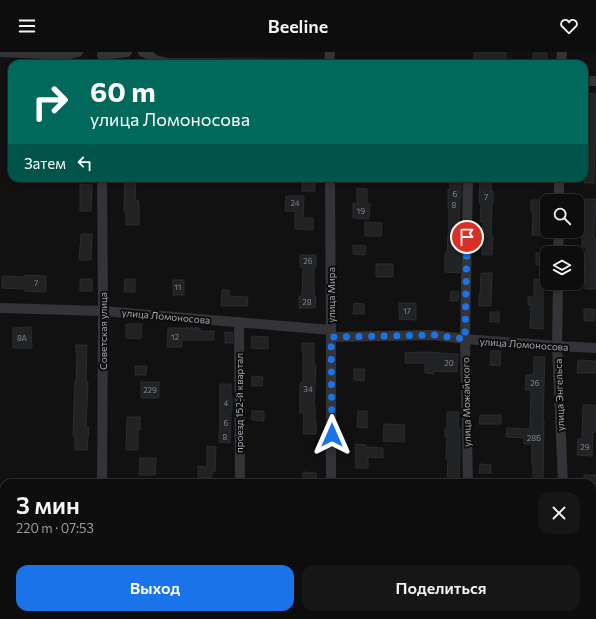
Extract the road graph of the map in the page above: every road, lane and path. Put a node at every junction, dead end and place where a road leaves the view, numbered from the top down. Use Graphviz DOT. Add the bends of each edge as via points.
graph roads {
  1 [pos="0,52"];
  2 [pos="78,52"];
  3 [pos="127,52"];
  4 [pos="143,52"];
  5 [pos="102,57"];
  6 [pos="155,60"];
  7 [pos="102,182"];
  8 [pos="330,182"];
  9 [pos="468,182"];
  10 [pos="559,182"];
  11 [pos="559,194"];
  12 [pos="558,290"];
  13 [pos="0,308"];
  14 [pos="103,311"];
  15 [pos="239,322"];
  16 [pos="331,333"];
  17 [pos="465,339"];
  18 [pos="557,346"];
  19 [pos="596,348"];
  20 [pos="102,479"];
  21 [pos="240,479"];
  22 [pos="332,479"];
  23 [pos="468,479"];
  24 [pos="562,479"];
  1 -- 2 [label="street" via="66,55"];
  3 -- 5 [label="street"];
  4 -- 6 [label="street"];
  7 -- 14 [label="street, Советская улица"];
  8 -- 16 [label="street, улица Мира"];
  9 -- 17 [label="street, улица Можайского"];
  10 -- 11 [label="street"];
  12 -- 18 [label="street, улица Энгельса"];
  13 -- 14 [label="street, улица Ломоносова"];
  14 -- 15 [label="street, улица Ломоносова"];
  14 -- 20 [label="street, Советская улица"];
  15 -- 16 [label="street, улица Ломоносова"];
  15 -- 21 [label="street, проезд 152-й квартал"];
  16 -- 17 [label="street, улица Ломоносова" via="434,335"];
  16 -- 22 [label="street, улица Мира"];
  17 -- 18 [label="street, улица Ломоносова"];
  17 -- 23 [label="street, улица Можайского"];
  18 -- 19 [label="street, улица Ломоносова"];
  18 -- 24 [label="street, улица Энгельса"];
}
